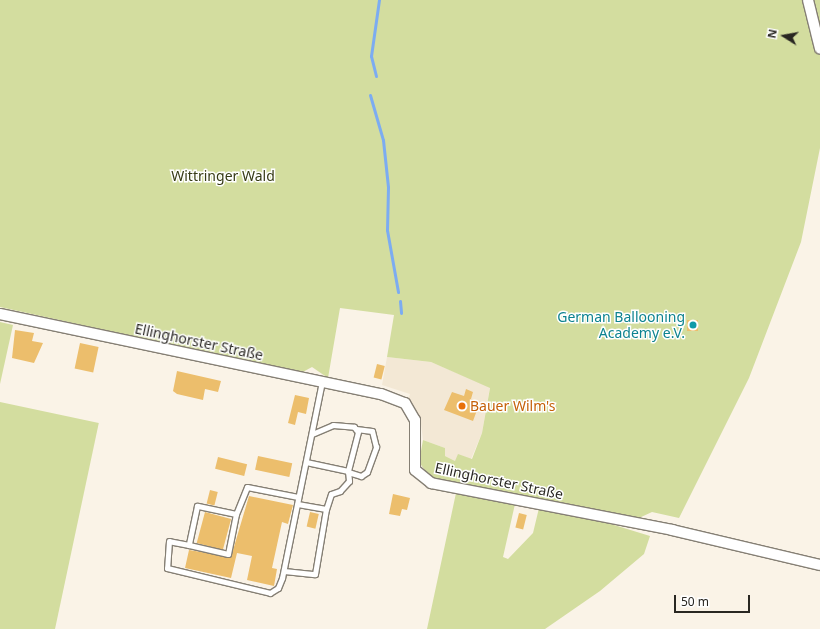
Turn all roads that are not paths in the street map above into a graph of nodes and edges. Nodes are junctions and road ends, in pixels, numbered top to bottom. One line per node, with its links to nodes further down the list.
1 (808, 0): 2 (street)
2 (820, 48)
3 (0, 314): 4 (street, Ellinghorster Straße)
4 (322, 382): 6 (lane); 14 (street, Ellinghorster Straße)
5 (356, 429): 6 (lane); 8 (lane); 8 (lane)
6 (312, 434): 7 (lane)
7 (306, 462): 8 (lane); 9 (lane)
8 (348, 471): 11 (lane)
9 (298, 497): 10 (lane); 12 (lane)
10 (297, 504): 11 (lane); 15 (lane)
11 (326, 509): 15 (lane)
12 (236, 514): 13 (lane); 13 (lane)
13 (189, 545): 15 (lane)
14 (820, 565)
15 (284, 571)

